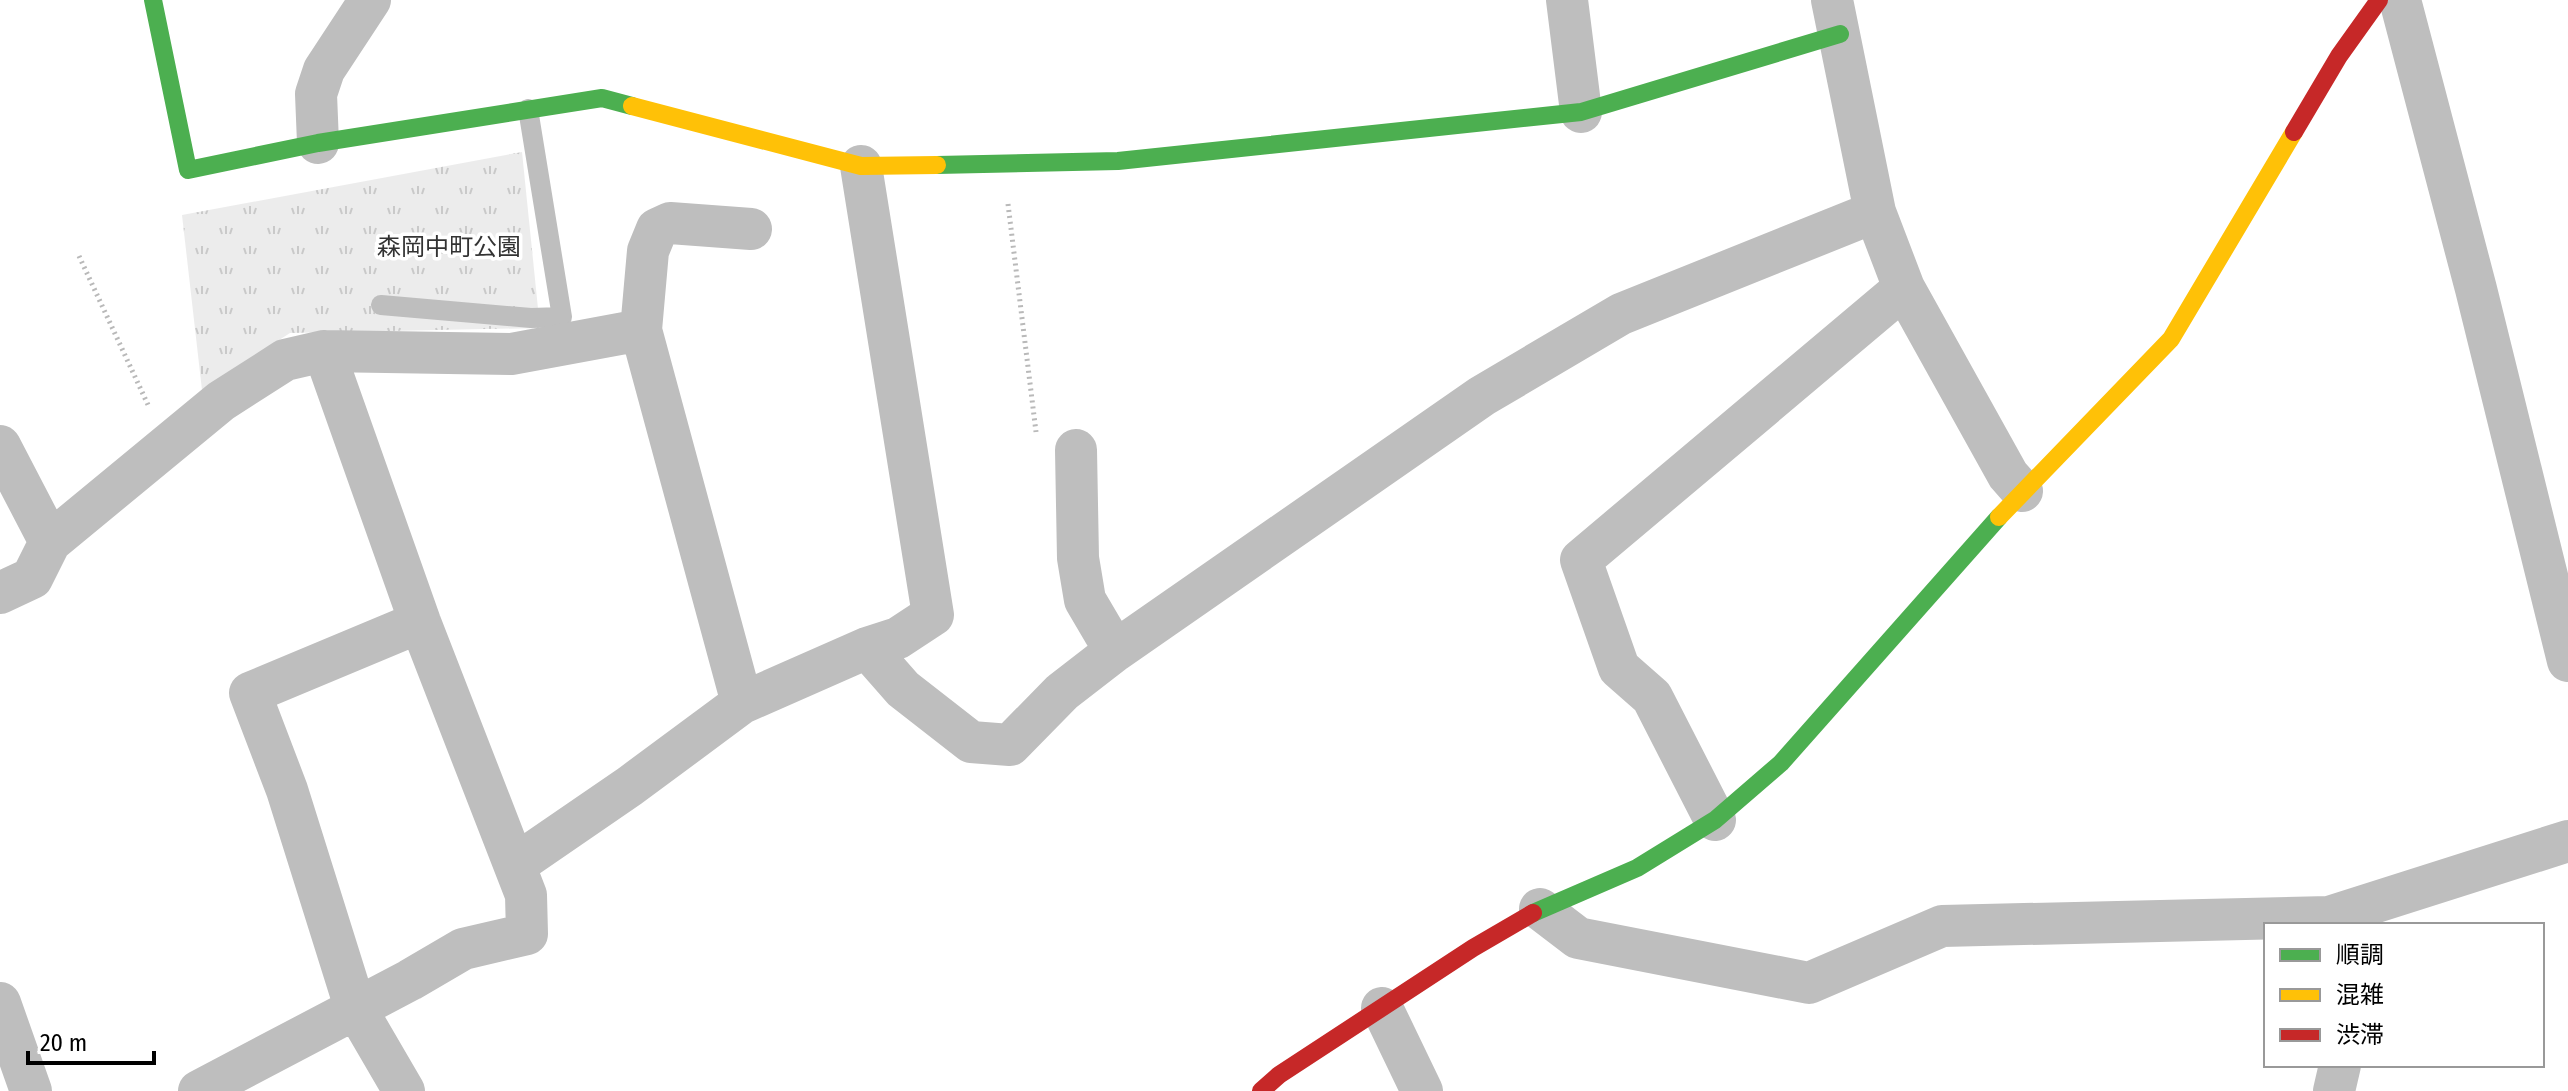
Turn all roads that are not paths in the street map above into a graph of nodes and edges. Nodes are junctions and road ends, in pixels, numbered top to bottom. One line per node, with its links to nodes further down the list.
1 (153, 0): 9 (street)
2 (370, 0): 9 (street)
3 (1567, 0): 8 (street)
4 (2379, 0): 19 (street)
5 (2400, 0): 25 (street)
6 (1836, 17): 8 (street); 11 (street)
7 (528, 109): 9 (street); 10 (street); 14 (lane)
8 (1581, 112): 10 (street)
9 (318, 143)
10 (861, 166): 23 (street)
11 (1875, 212): 13 (street); 24 (street)
12 (751, 229): 15 (street)
13 (1904, 288): 19 (street); 27 (street)
14 (381, 305)
15 (641, 330): 16 (street); 26 (street)
16 (324, 351): 20 (street); 22 (street)
17 (1056, 445): 24 (street)
18 (0, 446): 20 (street)
19 (2022, 491): 27 (street)
20 (50, 542): 21 (street)
21 (0, 593)
22 (420, 622): 29 (street); 33 (street)
23 (867, 648): 24 (street); 26 (street)
24 (1115, 651)
25 (2568, 661)
26 (742, 703): 29 (street)
27 (1715, 820): 30 (street)
28 (2568, 841): 31 (street)
29 (515, 865): 33 (street)
30 (1540, 909): 31 (street); 34 (street)
31 (2376, 914)
32 (0, 1003): 36 (street)
33 (355, 1007): 37 (street); 38 (street)
34 (1382, 1008): 39 (street); 40 (street)
35 (2340, 1067): 41 (street)
36 (31, 1091)
37 (199, 1091)
38 (404, 1091)
39 (1261, 1091)
40 (1422, 1091)
41 (2334, 1091)

